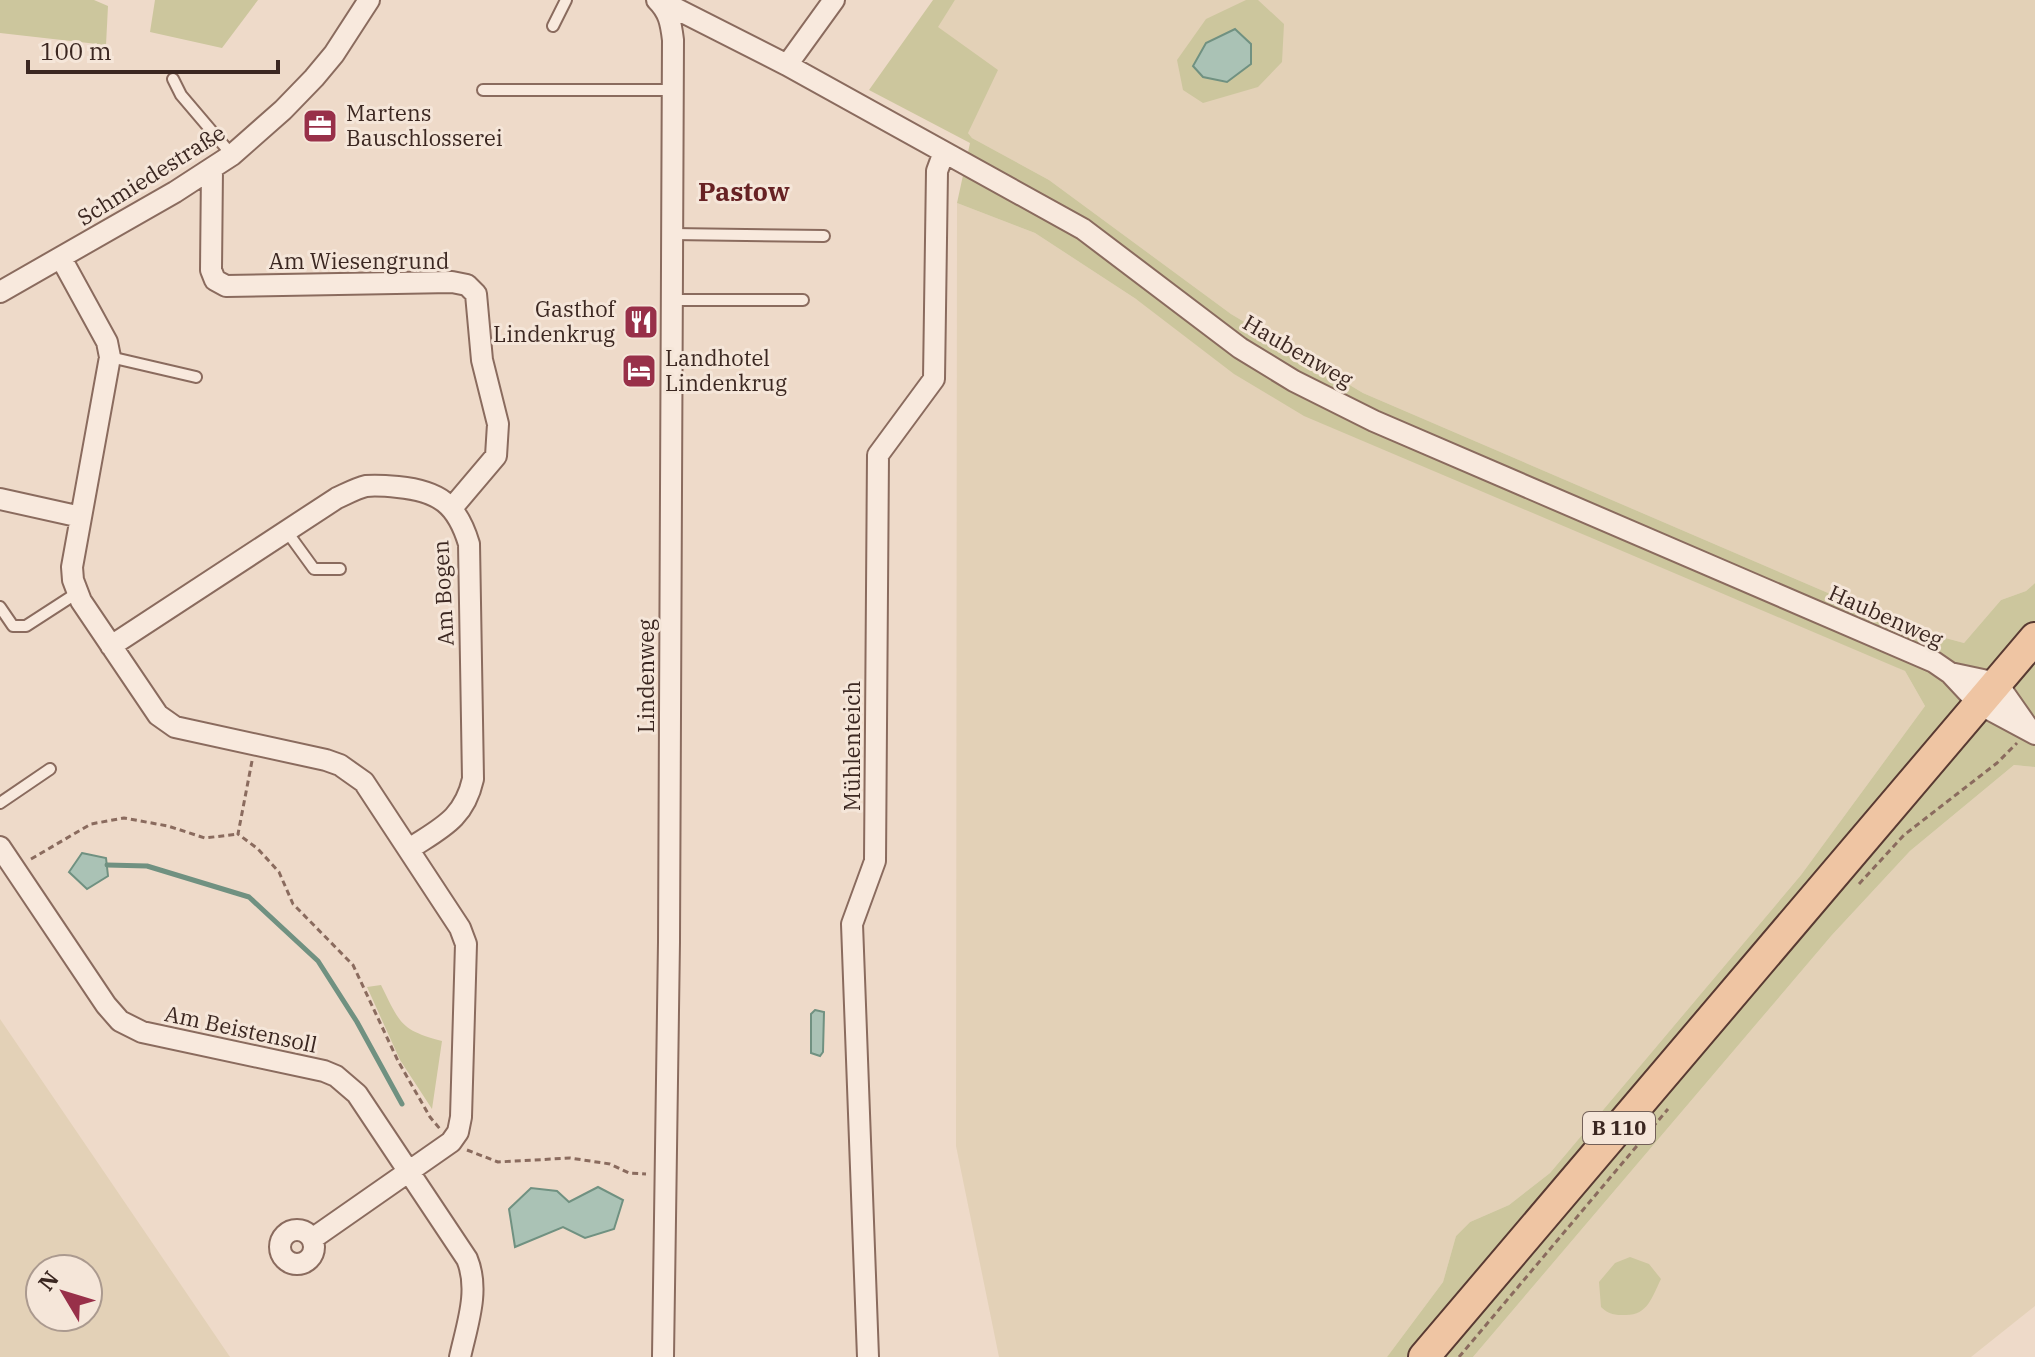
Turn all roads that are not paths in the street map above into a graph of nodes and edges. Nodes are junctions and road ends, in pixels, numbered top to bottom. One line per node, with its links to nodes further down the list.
1 (369, 0): 11 (street, Schmiedestraße)
2 (566, 0): 5 (lane)
3 (658, 0): 6 (street, Haubenweg); 9 (street, Lindenweg)
4 (834, 0): 6 (street)
5 (553, 26)
6 (787, 65): 10 (street, Haubenweg)
7 (173, 79): 11 (lane)
8 (483, 90): 9 (lane)
9 (672, 90): 13 (street, Lindenweg)
10 (944, 152): 30 (street, Haubenweg); 40 (street, Mühlenteich)
11 (232, 155): 12 (street, Schmiedestraße)
12 (212, 169): 15 (street, Schmiedestraße); 22 (street, Am Wiesengrund)
13 (672, 234): 14 (lane); 17 (street, Lindenweg)
14 (824, 236)
15 (61, 258): 16 (street, Schmiedestraße); 19 (street)
16 (0, 292)
17 (672, 300): 18 (lane); 39 (street, Lindenweg)
18 (803, 300)
19 (110, 357): 20 (lane); 23 (street)
20 (196, 377)
21 (0, 499): 23 (street)
22 (452, 508): 24 (street, Am Bogen); 35 (street, Am Bogen)
23 (81, 517): 26 (street)
24 (285, 529): 25 (lane); 29 (street, Am Bogen)
25 (340, 569)
26 (77, 593): 27 (lane); 29 (street)
27 (0, 607)
28 (2035, 638): 30 (main road, B 110)
29 (111, 646): 35 (street)
30 (1988, 693): 31 (street, Haubenweg); 41 (main road, B 110)
31 (2033, 732)
32 (50, 769): 33 (lane)
33 (0, 803)
34 (0, 847): 36 (street, Am Beistensoll)
35 (409, 849): 36 (street)
36 (409, 1172): 37 (street); 38 (street, Am Beistensoll)
37 (312, 1239)
38 (460, 1357)
39 (663, 1357)
40 (868, 1357)
41 (1424, 1357)

